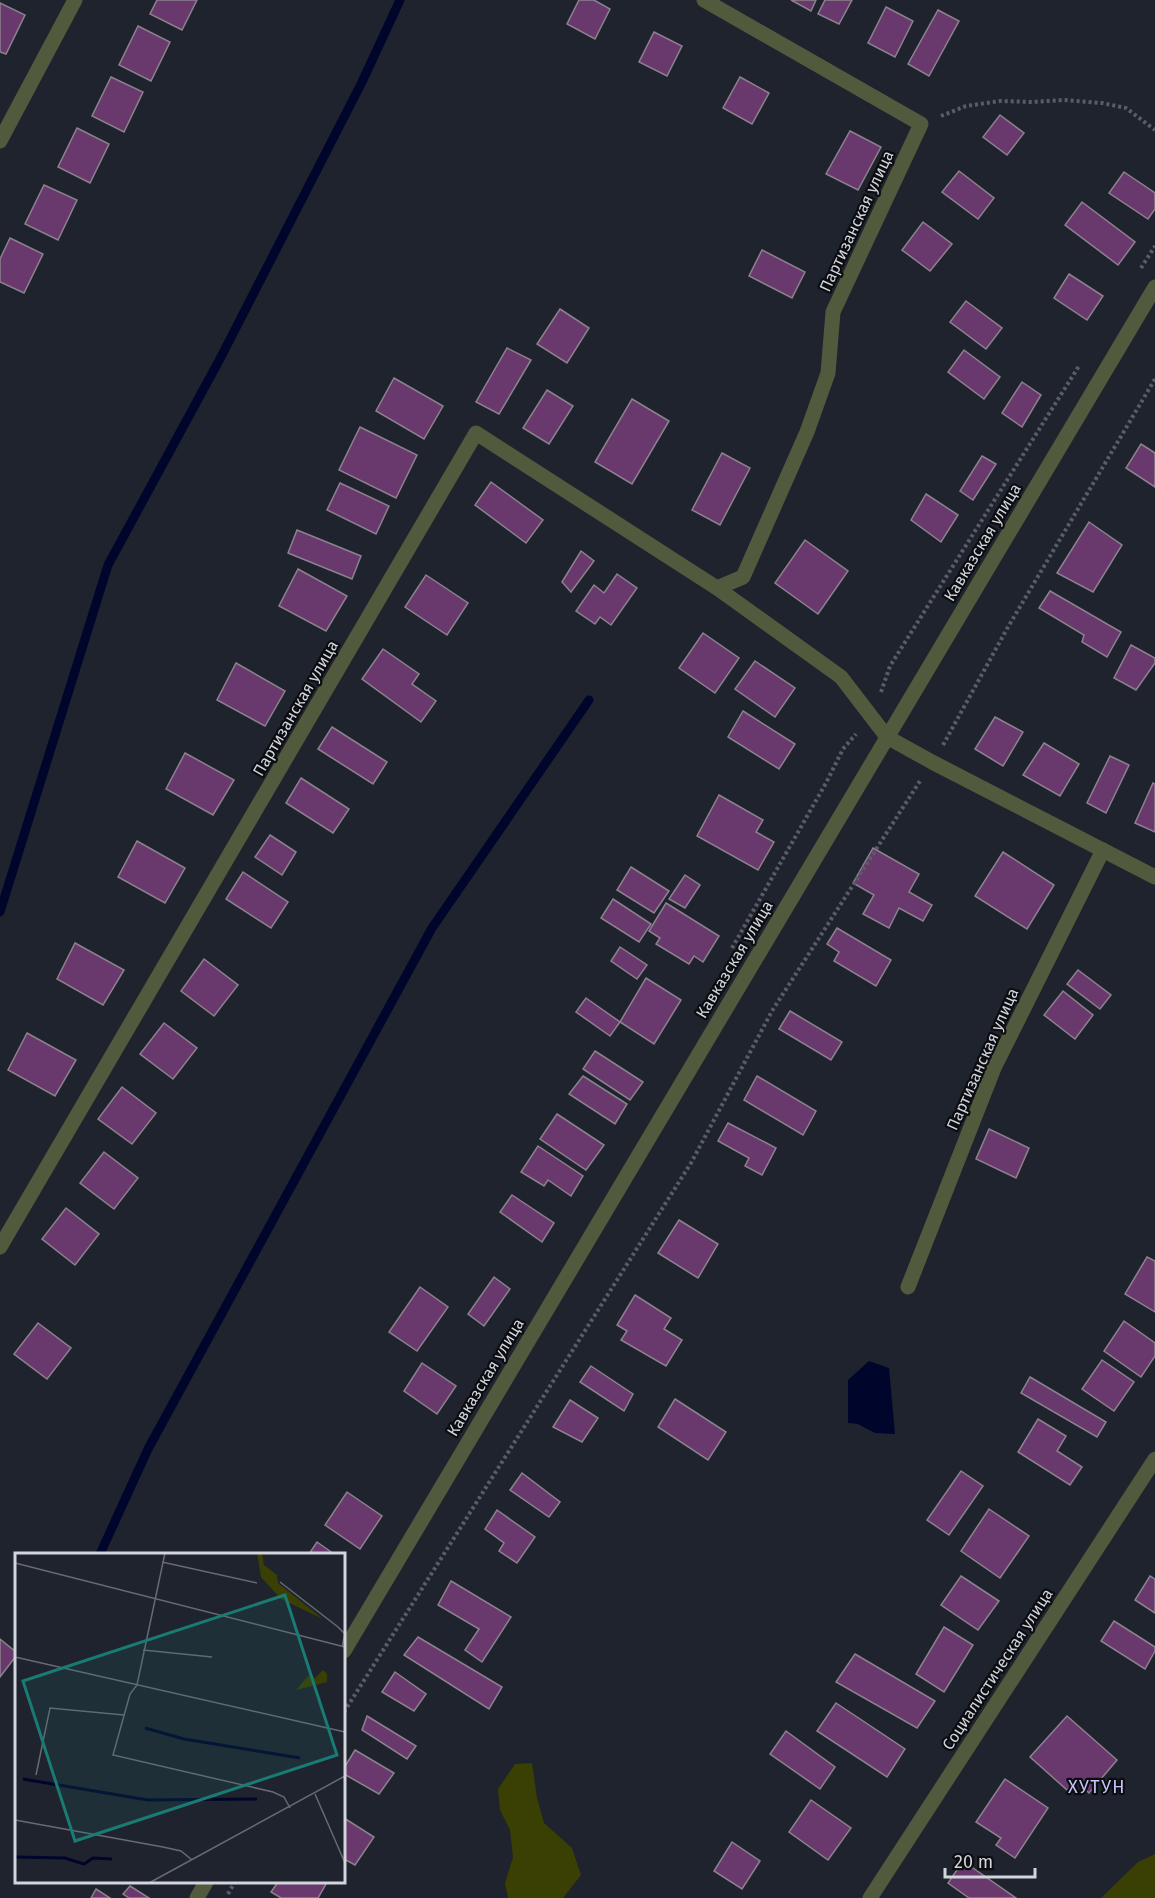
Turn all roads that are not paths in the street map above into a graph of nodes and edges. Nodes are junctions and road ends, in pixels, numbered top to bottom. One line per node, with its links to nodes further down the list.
1 (75, 0): 3 (street)
2 (704, 0): 5 (street, Партизанская улица)
3 (0, 141)
4 (1155, 286): 6 (street, Кавказская улица)
5 (717, 588): 6 (street, Партизанская улица); 9 (street, Партизанская улица)
6 (887, 737): 7 (street, Партизанская улица); 12 (street, Кавказская улица)
7 (1103, 850): 8 (street, Партизанская улица); 10 (street, Партизанская улица)
8 (1155, 877)
9 (0, 1247)
10 (908, 1287)
11 (1155, 1459): 15 (street, Социалистическая улица)
12 (345, 1649)
13 (205, 1883): 14 (street)
14 (196, 1898)
15 (870, 1898)

